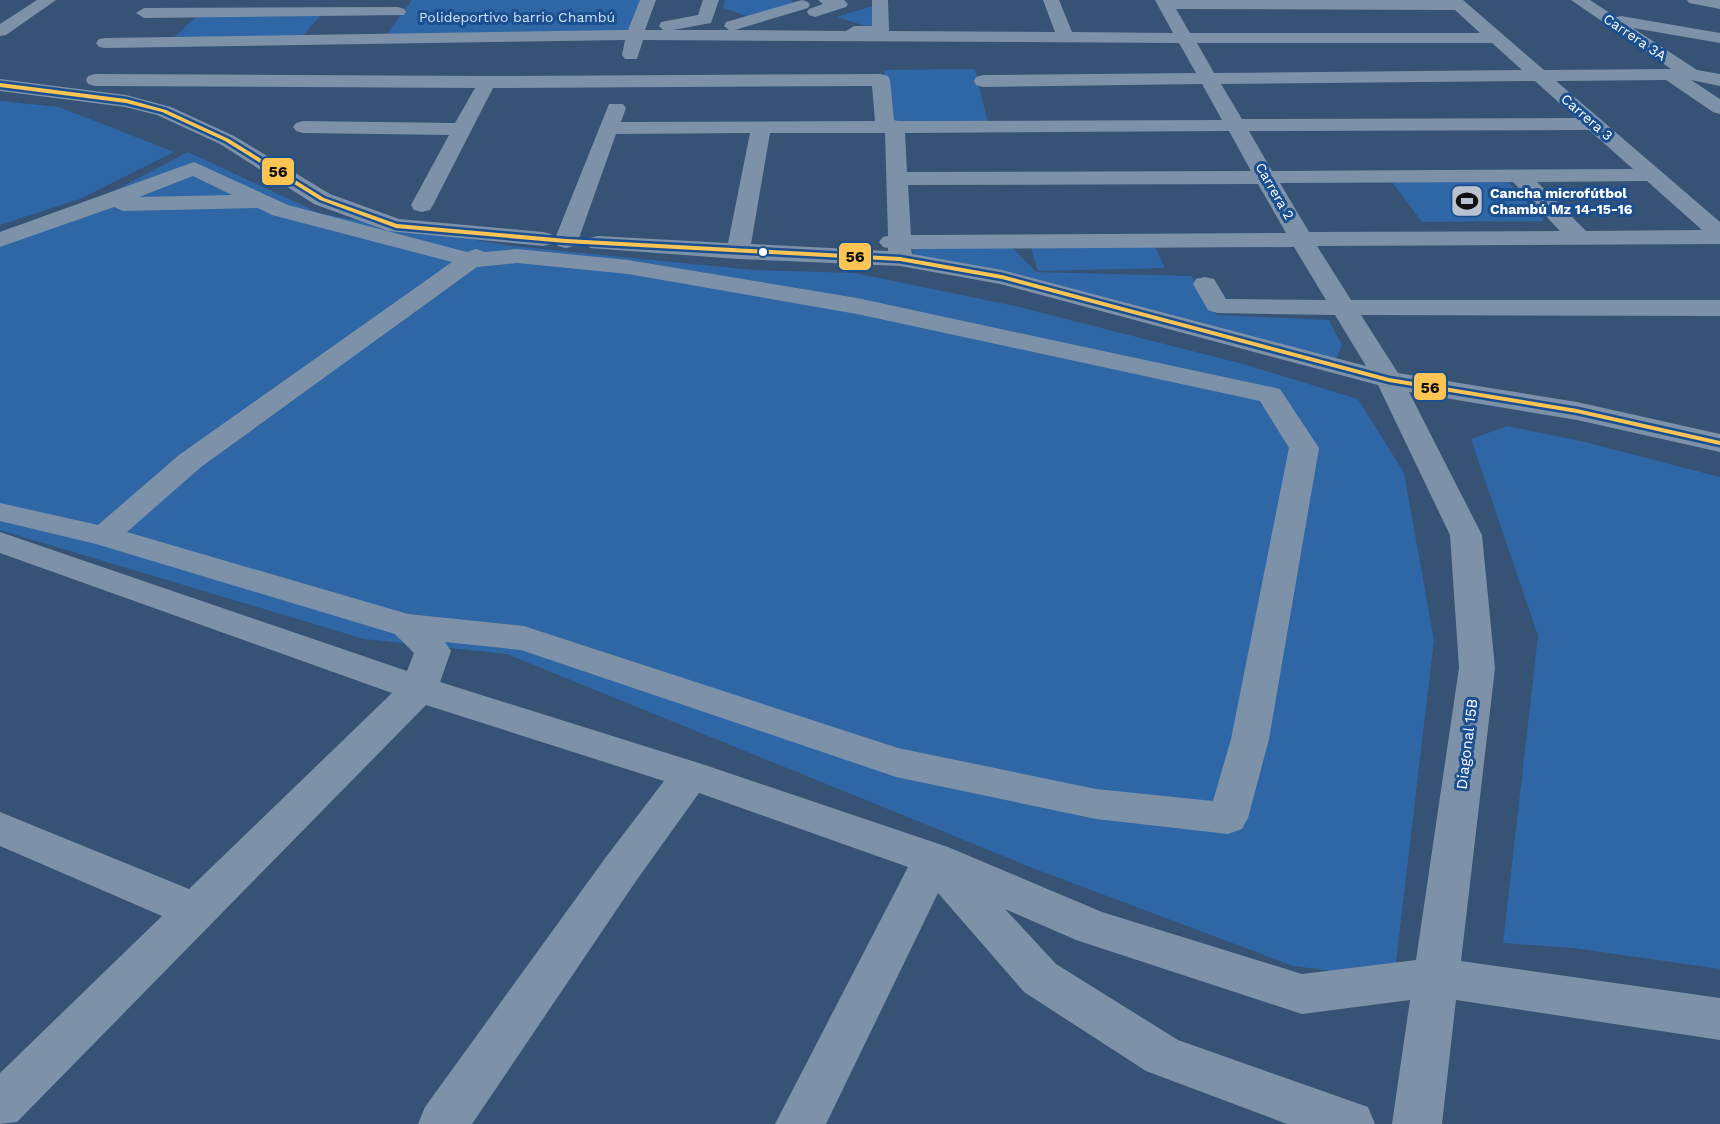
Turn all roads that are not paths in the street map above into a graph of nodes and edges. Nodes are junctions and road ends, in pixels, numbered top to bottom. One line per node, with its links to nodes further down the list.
1 (48, 0): 17 (street)
2 (160, 0): 13 (street)
3 (648, 0): 20 (street)
4 (880, 0): 18 (street)
5 (1051, 0): 23 (street)
6 (1579, 0): 15 (street, Carrera 3A)
7 (1695, 0): 10 (street)
8 (1164, 2): 9 (street); 26 (street, Carrera 2)
9 (1456, 2): 24 (street, Carrera 3)
10 (1720, 4)
11 (403, 6): 13 (street); 21 (street)
12 (718, 7): 16 (street); 19 (street)
13 (144, 13): 27 (street)
14 (805, 16): 16 (street); 16 (street); 18 (street); 18 (street); 19 (street)
15 (1608, 19): 25 (street); 29 (street, Carrera 3A)
16 (752, 20): 19 (street)
17 (0, 31)
18 (876, 31)
19 (713, 32)
20 (635, 35): 21 (street); 22 (street); 35 (street)
21 (379, 38): 27 (street); 34 (street)
22 (972, 38): 23 (street); 36 (street)
23 (1066, 38): 26 (street)
24 (1497, 38): 26 (street); 30 (street, Carrera 3)
25 (1720, 38)
26 (1186, 39): 32 (street, Carrera 2)
27 (105, 43): 28 (street)
28 (88, 58)
29 (1691, 74): 31 (street); 33 (street)
30 (1539, 75): 31 (street); 32 (street); 42 (street, Carrera 3)
31 (1671, 75): 40 (street, Carrera 3A)
32 (1209, 79): 36 (street); 41 (street, Carrera 2)
33 (1720, 80)
34 (343, 81): 37 (street); 38 (street)
35 (625, 81): 38 (street); 43 (street); 47 (street)
36 (983, 81): 44 (street)
37 (62, 82): 39 (street); 49 (street)
38 (487, 82): 48 (street)
39 (0, 86)
40 (1720, 108)
41 (1235, 124): 42 (street); 44 (street); 52 (street, Carrera 2)
42 (1594, 124): 51 (street, Carrera 3)
43 (890, 126): 44 (street); 46 (street); 53 (street)
44 (994, 126)
45 (303, 127): 48 (street)
46 (760, 127): 47 (street); 63 (street)
47 (608, 128): 62 (street)
48 (463, 129): 56 (street)
49 (227, 140): 54 (street); 55 (street)
50 (1519, 176): 51 (street); 52 (street); 59 (street)
51 (1653, 176): 58 (street, Carrera 3)
52 (1267, 177): 53 (street); 61 (street, Carrera 2)
53 (896, 178): 65 (street)
54 (322, 199): 55 (street); 64 (street)
55 (93, 205): 57 (street)
56 (422, 205)
57 (0, 232)
58 (1720, 236): 59 (street)
59 (1580, 238): 61 (street)
60 (0, 240): 64 (street)
61 (1304, 240): 65 (street); 67 (street, Carrera 2)
62 (566, 241): 63 (street); 64 (street)
63 (740, 246): 65 (street)
64 (485, 250): 72 (street); 74 (street)
65 (900, 251): 69 (street)
66 (1204, 284): 67 (street)
67 (1343, 306): 68 (street); 69 (street, Carrera 2)
68 (1720, 309)
69 (1389, 380): 70 (street); 80 (street, Diagonal 15B)
70 (1720, 442)
71 (0, 512): 72 (street)
72 (104, 536): 74 (street)
73 (0, 542): 75 (street)
74 (407, 626): 75 (street)
75 (419, 689): 76 (street); 79 (street)
76 (691, 775): 78 (street); 83 (street)
77 (0, 828): 79 (street)
78 (933, 859): 80 (street); 84 (street); 85 (street)
79 (195, 911): 82 (street)
80 (1436, 977): 81 (street); 86 (street, Diagonal 15B)
81 (1720, 1019)
82 (0, 1107)
83 (443, 1124)
84 (800, 1124)
85 (1350, 1124)
86 (1417, 1124)

